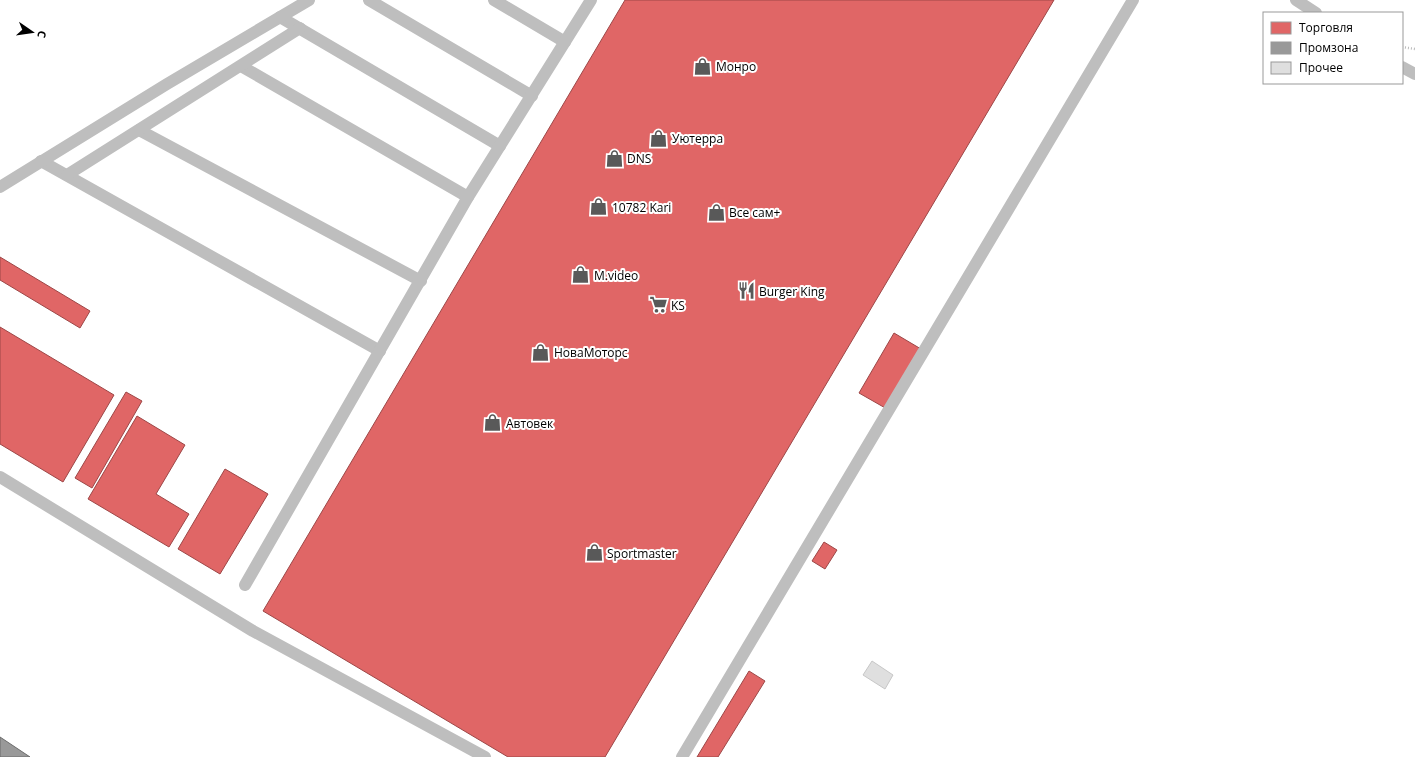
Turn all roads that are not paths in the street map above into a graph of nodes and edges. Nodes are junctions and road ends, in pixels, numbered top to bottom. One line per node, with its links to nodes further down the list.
1 (309, 0): 8 (lane)
2 (369, 0): 14 (lane)
3 (494, 0): 10 (lane)
4 (591, 0): 10 (lane)
5 (1133, 0): 26 (lane)
6 (1296, 0): 7 (lane)
7 (1314, 12)
8 (280, 17): 9 (lane); 17 (lane)
9 (300, 28): 11 (lane); 16 (lane)
10 (565, 42): 14 (lane)
11 (241, 66): 15 (lane); 20 (lane)
12 (1403, 68): 13 (lane)
13 (1415, 74)
14 (532, 96): 16 (lane)
15 (139, 130): 18 (lane); 21 (lane)
16 (500, 146): 20 (lane)
17 (42, 161): 18 (lane); 19 (lane)
18 (67, 175): 22 (lane)
19 (0, 187)
20 (468, 197): 21 (lane)
21 (421, 281): 22 (lane)
22 (380, 351): 24 (lane)
23 (0, 477): 25 (lane)
24 (245, 585)
25 (485, 757)
26 (682, 757)

